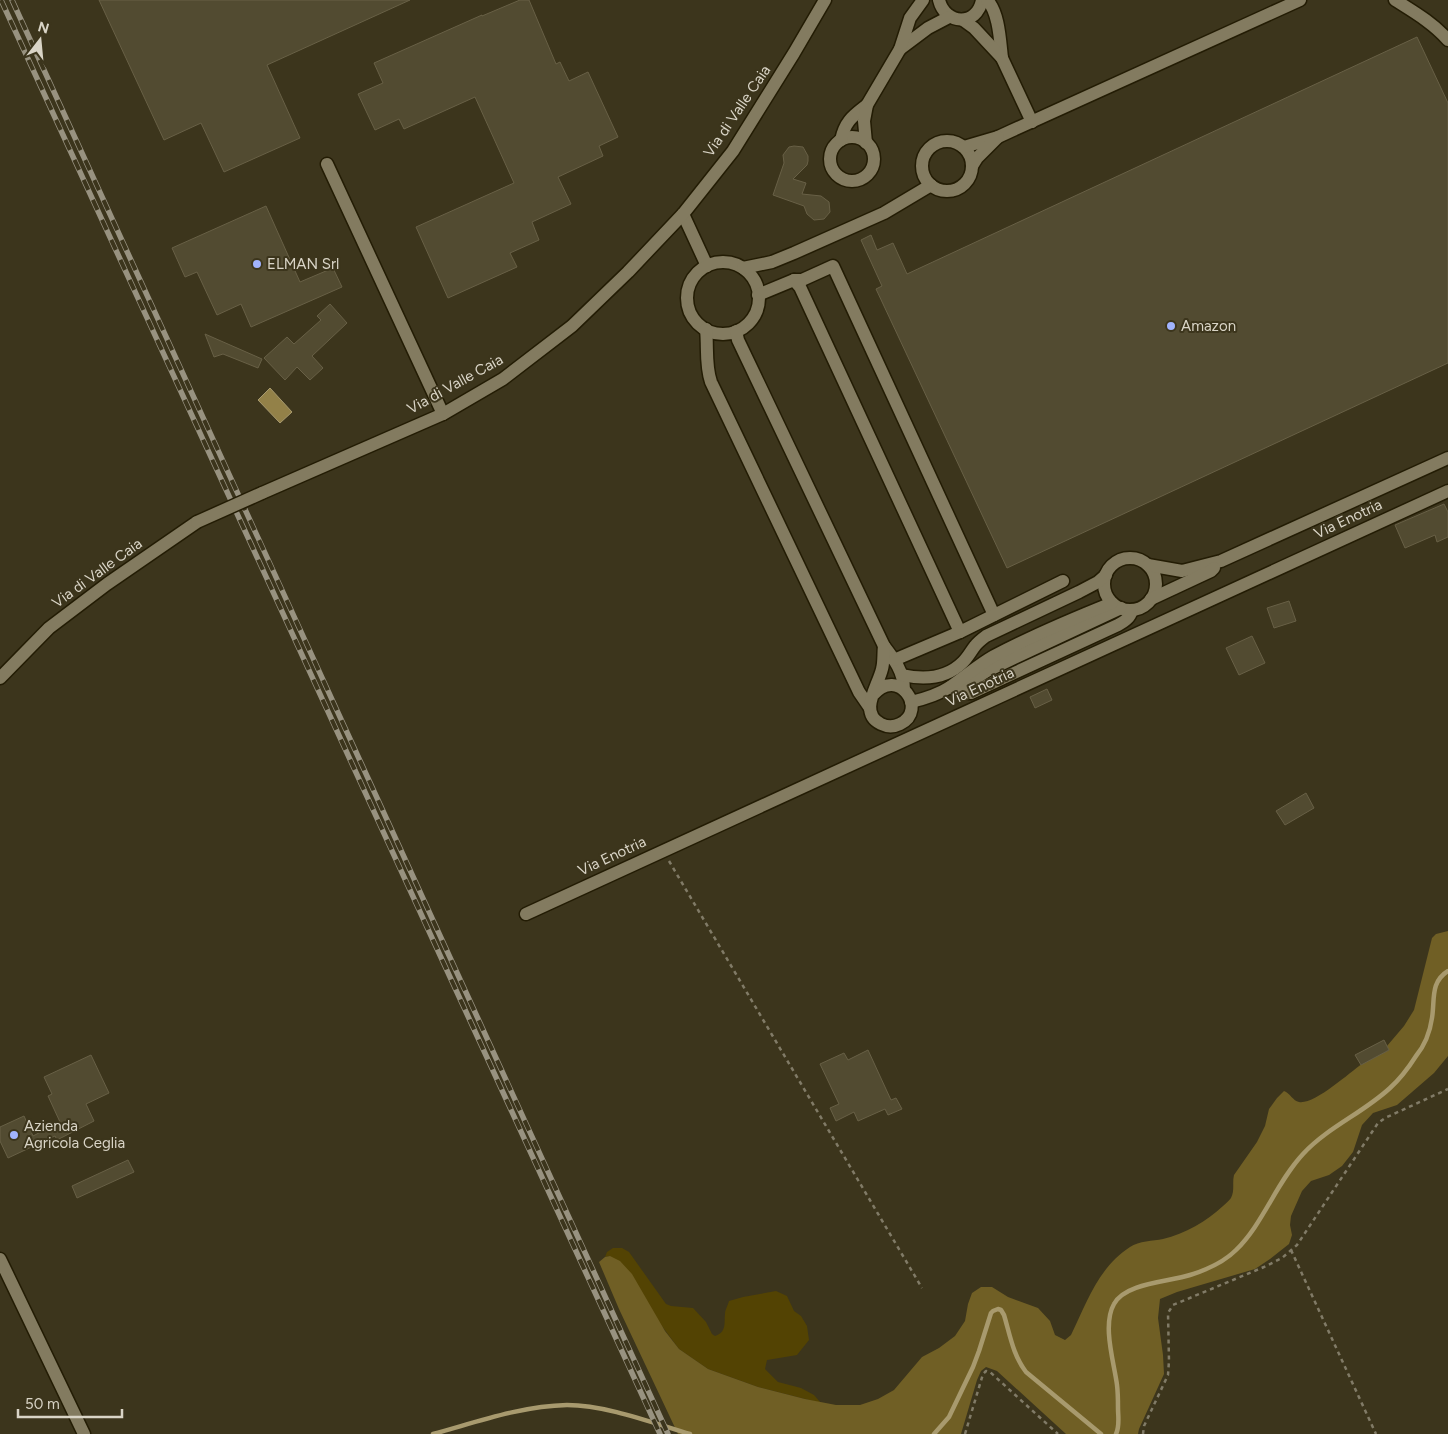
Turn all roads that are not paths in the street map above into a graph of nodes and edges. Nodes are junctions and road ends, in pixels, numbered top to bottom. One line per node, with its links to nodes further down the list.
1 (825, 0): 22 (street, Via di Valle Caia)
2 (923, 0): 11 (street)
3 (939, 0): 8 (street)
4 (982, 0): 9 (street)
5 (987, 0): 12 (street)
6 (1300, 0): 14 (street)
7 (1395, 0): 10 (street)
8 (949, 17): 9 (street); 11 (street)
9 (963, 20): 12 (street)
10 (1448, 40)
11 (900, 49): 13 (street)
12 (1002, 58): 14 (street)
13 (867, 104): 16 (street); 17 (street)
14 (1032, 122): 15 (street)
15 (998, 137): 18 (street); 20 (street)
16 (841, 140): 17 (street); 17 (street)
17 (866, 143)
18 (964, 147): 20 (street); 21 (street)
19 (327, 164): 29 (street)
20 (972, 166): 21 (street)
21 (931, 185): 24 (street)
22 (683, 214): 23 (street); 29 (street, Via di Valle Caia)
23 (707, 266): 24 (street); 27 (street)
24 (742, 268): 26 (street)
25 (794, 280): 26 (street); 38 (street); 39 (street)
26 (758, 295): 28 (street)
27 (706, 329): 28 (street); 48 (street)
28 (736, 331): 40 (street)
29 (443, 414): 43 (street, Via di Valle Caia, bridge)
30 (1448, 458): 32 (street)
31 (1448, 491): 49 (street, Via Enotria)
32 (1221, 561): 33 (street); 36 (street)
33 (1148, 565): 34 (street); 36 (street)
34 (1106, 575): 37 (street); 42 (street)
35 (1063, 581): 38 (street)
36 (1151, 599): 37 (street)
37 (1122, 607): 44 (street); 44 (street)
38 (994, 615): 39 (street)
39 (960, 632): 41 (street)
40 (884, 646): 41 (street); 46 (street)
41 (894, 660): 42 (street)
42 (902, 675): 45 (street)
43 (0, 678)
44 (950, 687): 47 (street)
45 (904, 690): 46 (street); 47 (street)
46 (872, 695): 48 (street)
47 (911, 702): 48 (street)
48 (870, 708)
49 (526, 914)
50 (0, 1259): 51 (street)
51 (84, 1434)

